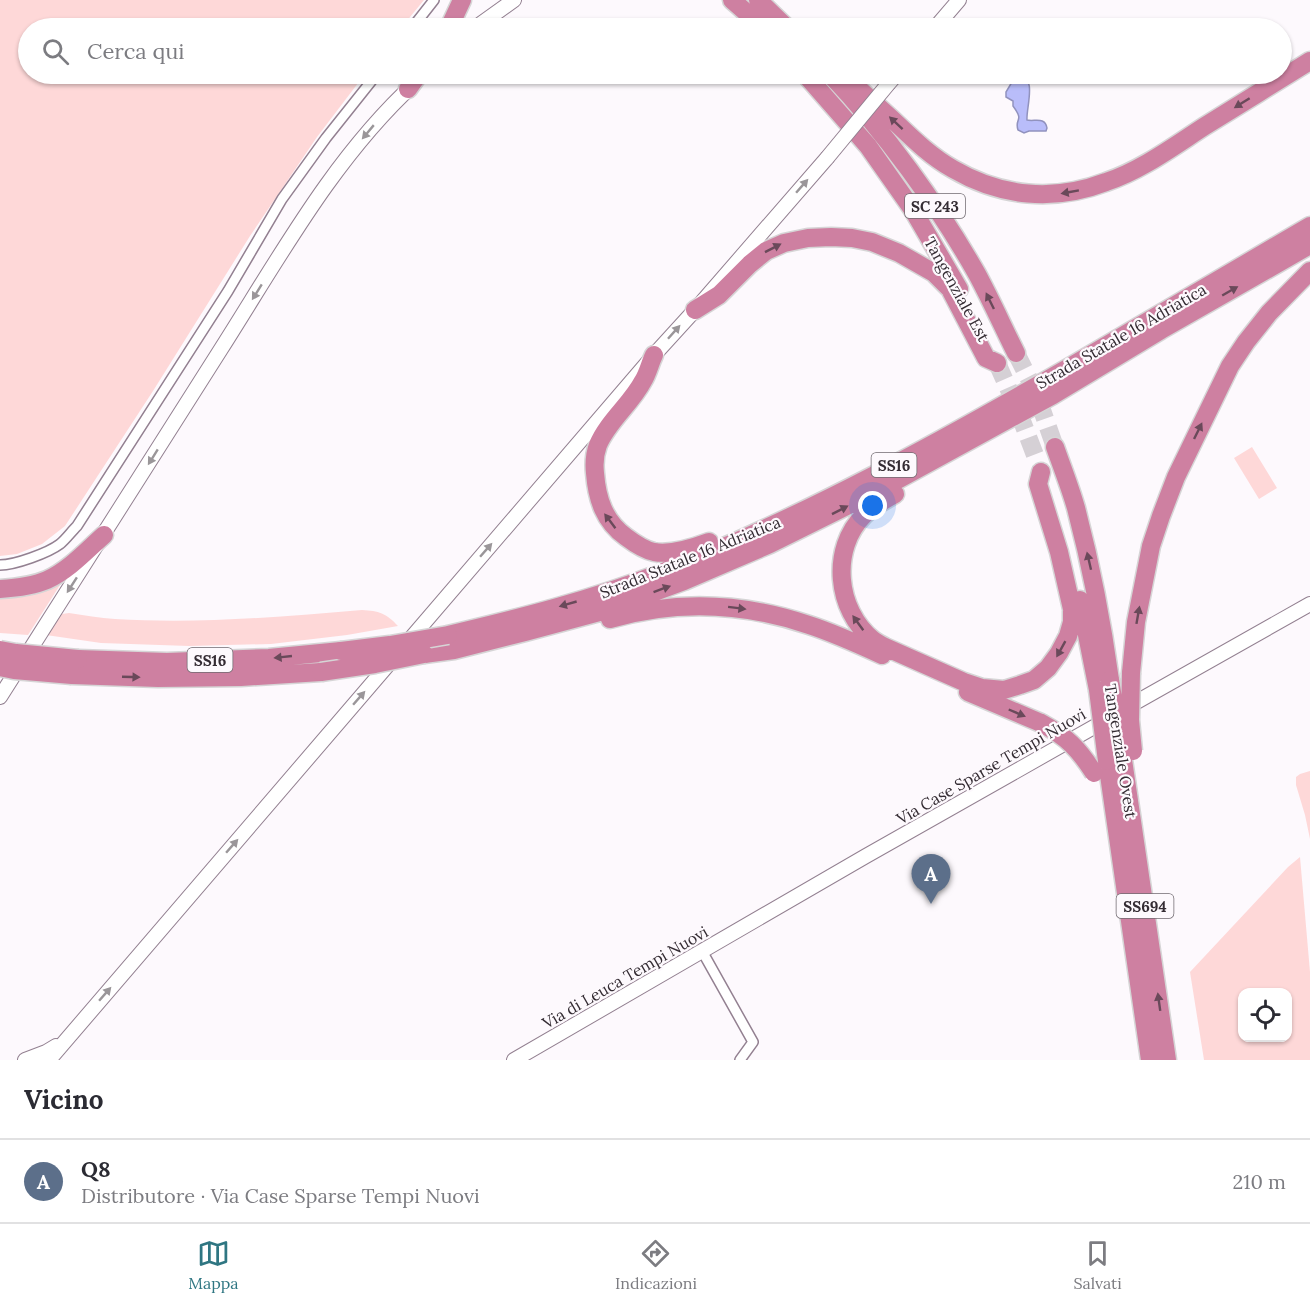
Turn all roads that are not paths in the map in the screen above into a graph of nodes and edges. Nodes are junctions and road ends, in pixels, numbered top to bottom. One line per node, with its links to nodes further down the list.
1 (434, 0): 7 (street)
2 (462, 0): 8 (highway)
3 (514, 0): 9 (main road)
4 (732, 0): 10 (highway)
5 (758, 0): 11 (highway)
6 (959, 0): 12 (main road)
7 (420, 18)
8 (454, 18)
9 (489, 18)
10 (753, 18)
11 (777, 18)
12 (944, 18)
13 (1310, 62): 14 (highway, one-way to 14)
14 (1292, 73)
15 (369, 84): 34 (street)
16 (412, 84): 23 (highway)
17 (414, 84): 23 (main road)
18 (814, 84): 27 (highway, Tangenziale Est, one-way to 18)
19 (839, 84): 28 (highway, Tangenziale Est / SC 243, one-way to 19)
20 (854, 84): 22 (highway, one-way to 20)
21 (888, 84): 27 (main road, one-way to 21, bridge)
22 (1274, 84)
23 (408, 89): 33 (main road, one-way to 33)
24 (1310, 226): 31 (highway, Strada Statale 16 Adriatica / SS16)
25 (1310, 245): 30 (highway, Strada Statale 16 Adriatica / SS16, one-way to 25)
26 (1310, 271): 43 (highway, one-way to 26, bridge)
27 (695, 310): 29 (main road, one-way to 27)
28 (1016, 353)
29 (654, 355): 31 (highway, one-way to 29); 46 (main road, one-way to 29)
30 (1053, 395): 37 (highway, Strada Statale 16 Adriatica / SS16, one-way to 30); 41 (highway, Tangenziale Ovest / SS694, one-way to 30)
31 (985, 415): 37 (highway, Strada Statale 16 Adriatica / SS16, one-way to 37)
32 (1055, 447): 41 (highway, Tangenziale Ovest / SS694, one-way to 32)
33 (104, 536): 35 (highway); 42 (main road, one-way to 42)
34 (0, 565)
35 (0, 589)
36 (1310, 604): 44 (main road, Via Case Sparse Tempi Nuovi)
37 (451, 642): 40 (highway, Strada Statale 16 Adriatica / SS16, one-way to 40, bridge); 40 (highway, Strada Statale 16 Adriatica / SS16, one-way to 37, bridge); 43 (highway, one-way to 43, bridge)
38 (0, 650): 40 (highway, Strada Statale 16 Adriatica / SS16, bridge)
39 (0, 667): 40 (highway, Strada Statale 16 Adriatica / SS16, bridge)
40 (75, 667)
41 (1104, 685): 43 (highway, Tangenziale Ovest / SS694, bridge)
42 (0, 697)
43 (1114, 759): 51 (highway, Tangenziale Ovest / SS694); 52 (highway, Tangenziale Ovest / SS694, one-way to 43)
44 (752, 923): 45 (main road, Via di Leuca Tempi Nuovi)
45 (702, 951): 49 (main road, Via di Leuca Tempi Nuovi); 50 (street)
46 (67, 1038): 47 (main road); 48 (main road)
47 (25, 1060)
48 (49, 1060)
49 (514, 1060)
50 (740, 1060)
51 (1150, 1060)
52 (1167, 1060)

